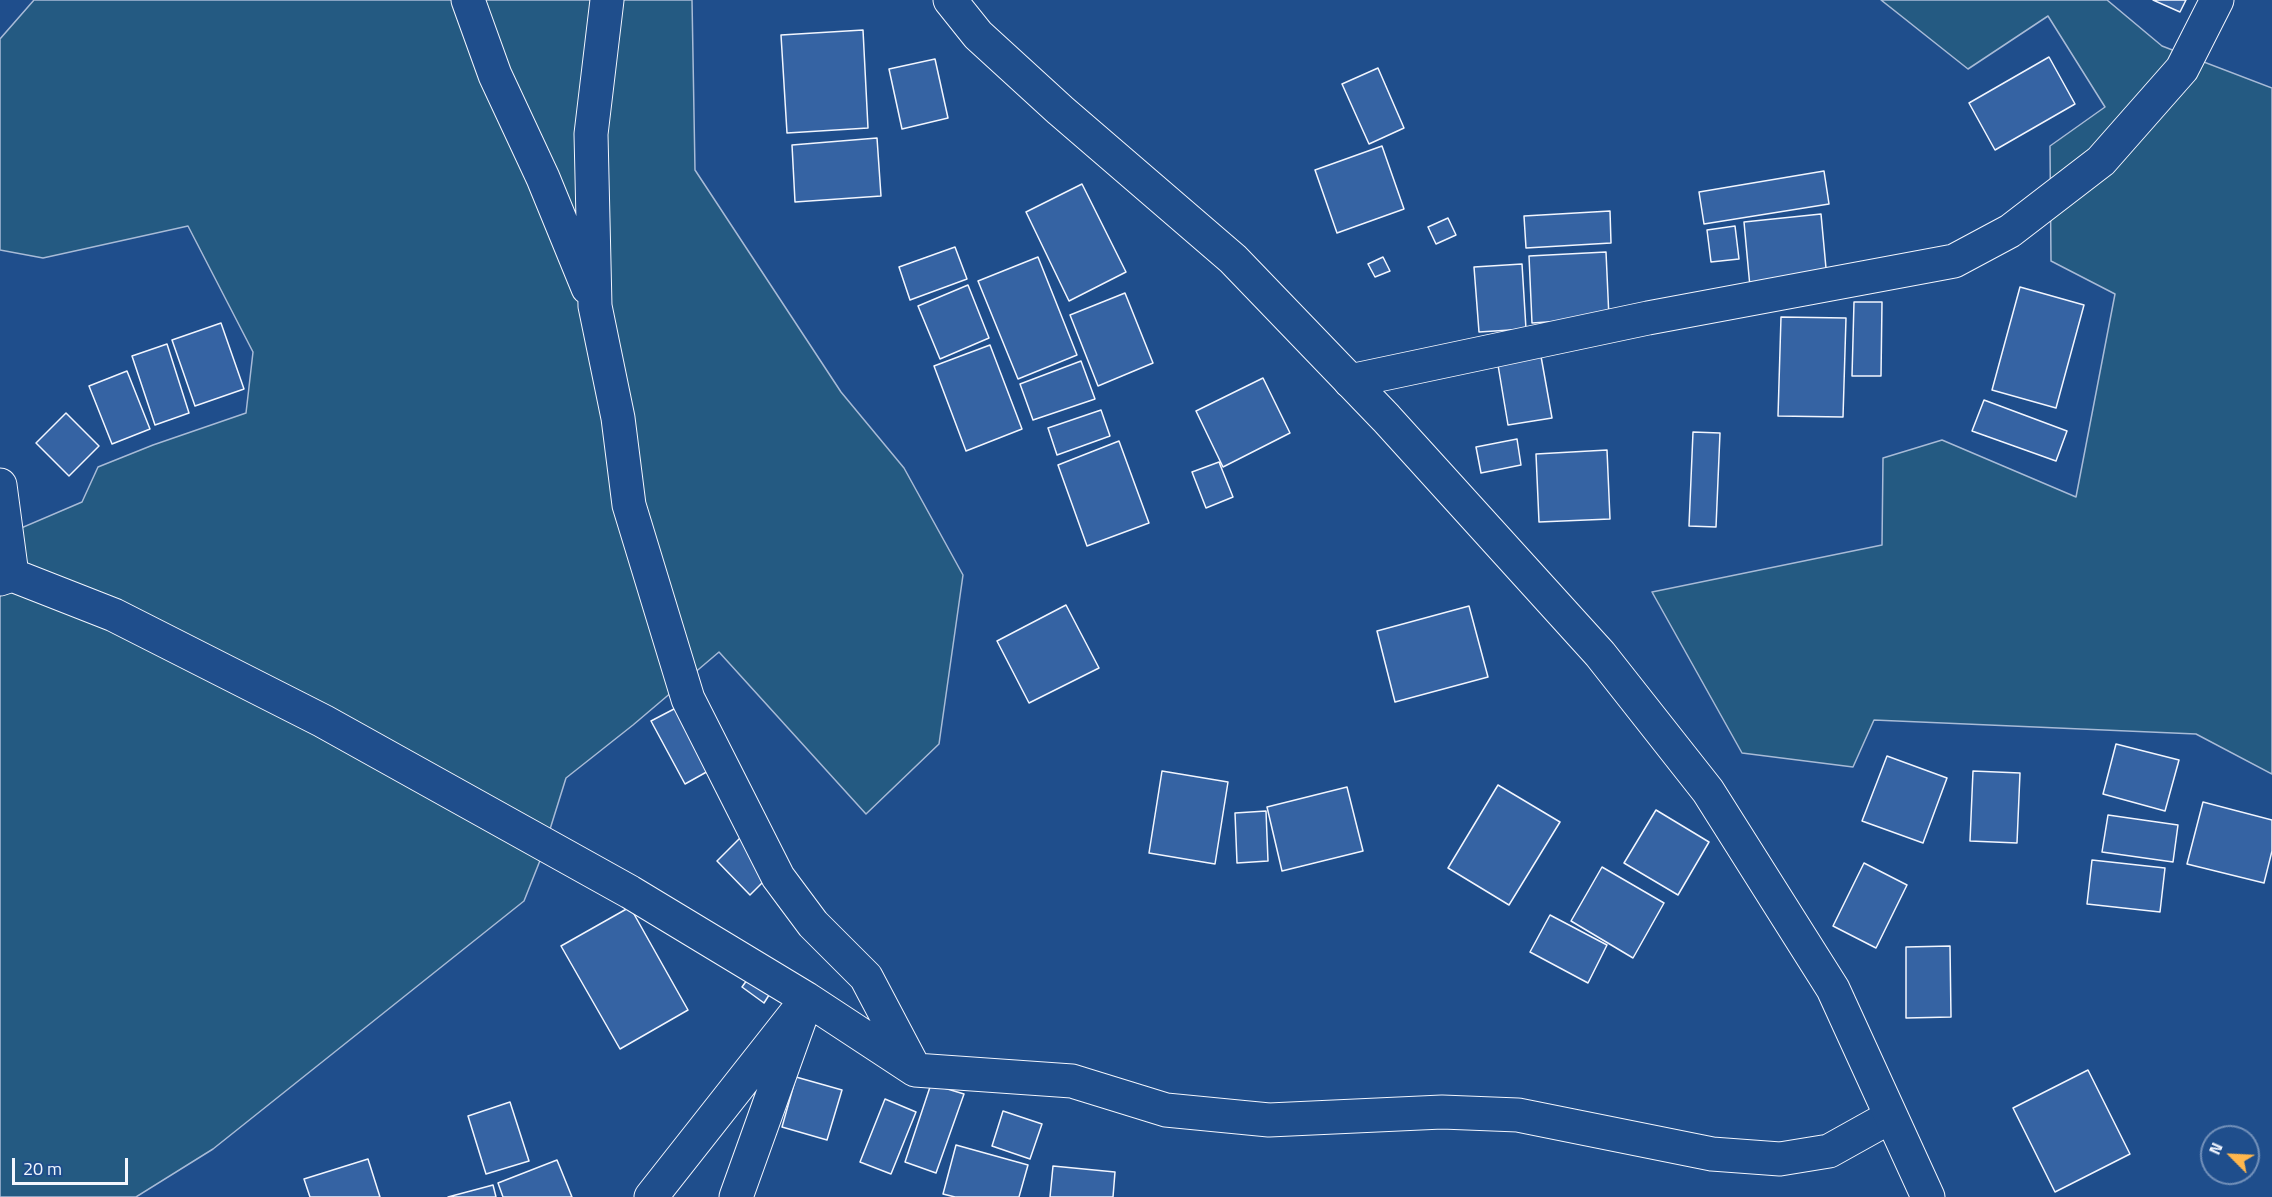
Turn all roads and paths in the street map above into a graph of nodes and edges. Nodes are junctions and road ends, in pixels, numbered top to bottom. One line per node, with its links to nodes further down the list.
1 (468, 0): 5 (street)
2 (607, 0): 5 (street)
3 (950, 0): 6 (street)
4 (2217, 0): 6 (street)
5 (595, 306): 10 (street)
6 (1350, 381): 11 (street)
7 (0, 485): 8 (street)
8 (6, 577): 9 (street)
9 (807, 999): 10 (street); 12 (street); 13 (street)
10 (915, 1070): 11 (street)
11 (1890, 1117): 14 (street)
12 (651, 1197)
13 (736, 1197)
14 (1928, 1197)

